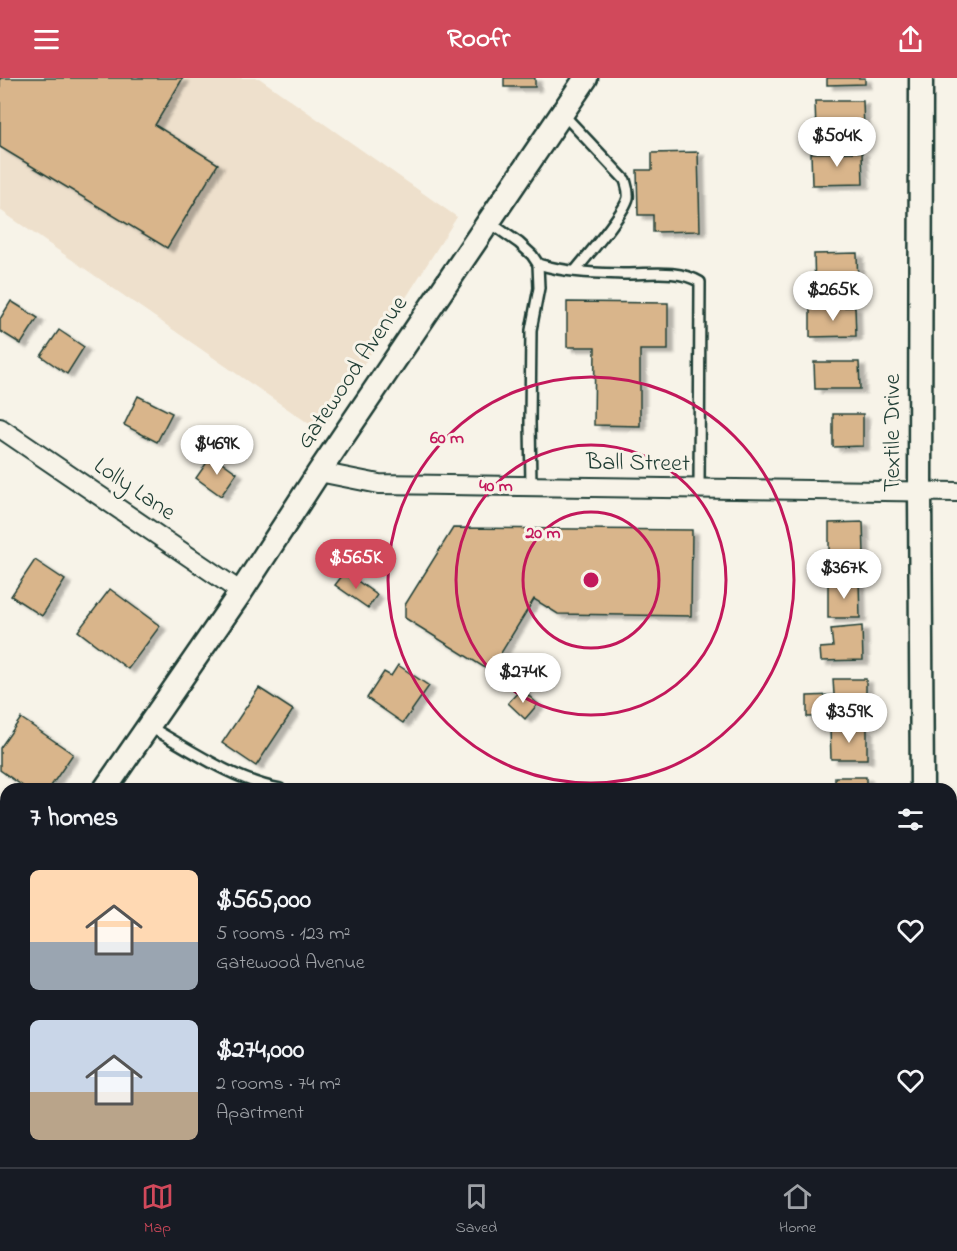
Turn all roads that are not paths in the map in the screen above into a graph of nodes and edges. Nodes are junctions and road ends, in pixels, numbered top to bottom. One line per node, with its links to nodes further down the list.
1 (586, 78): 3 (street, Gatewood Avenue)
2 (921, 78): 11 (street, Textile Drive)
3 (562, 113): 4 (street, Gatewood Avenue); 6 (lane)
4 (489, 222): 5 (lane); 8 (street, Gatewood Avenue)
5 (538, 264): 6 (lane); 9 (lane)
6 (574, 271): 10 (lane)
7 (0, 428): 13 (street, Lolly Lane)
8 (319, 472): 9 (street, Ball Street); 13 (street, Gatewood Avenue)
9 (531, 486): 10 (street, Ball Street)
10 (699, 489): 11 (street, Ball Street)
11 (920, 492): 12 (street, Ball Street); 17 (street, Textile Drive)
12 (957, 492)
13 (241, 592): 14 (street, Gatewood Avenue)
14 (148, 725): 15 (street, Gatewood Avenue); 16 (lane)
15 (109, 783)
16 (254, 783)
17 (922, 783)

